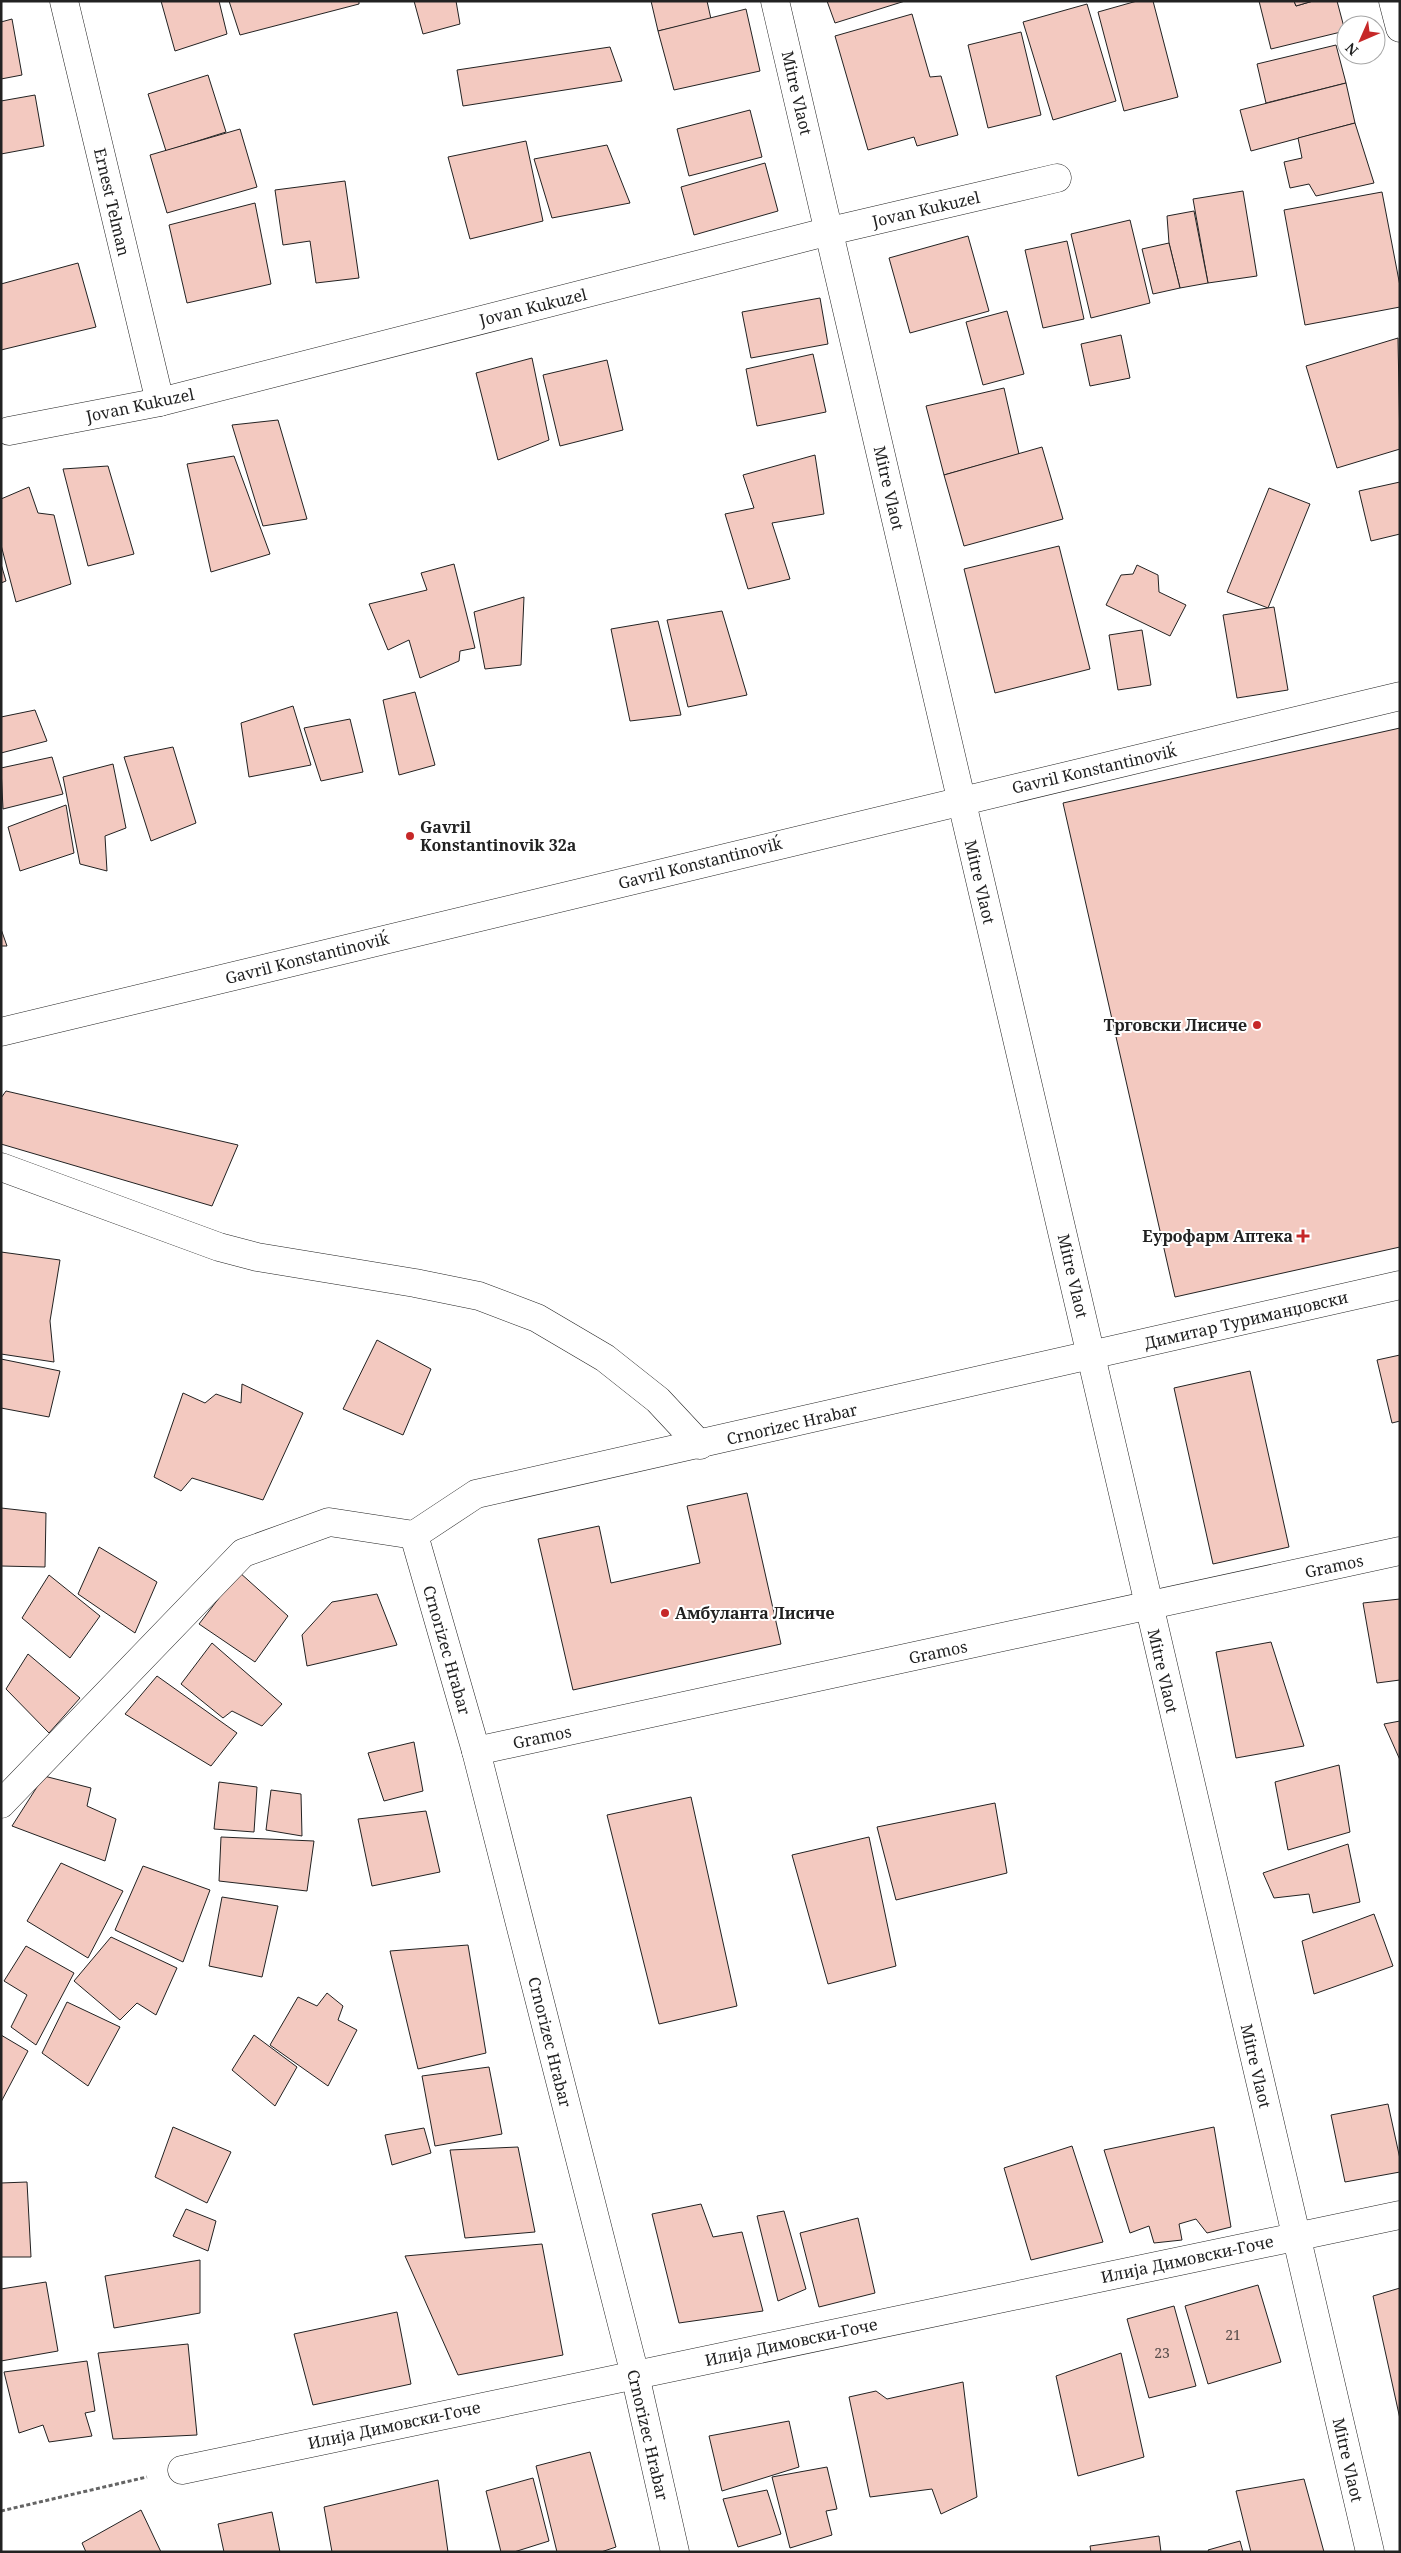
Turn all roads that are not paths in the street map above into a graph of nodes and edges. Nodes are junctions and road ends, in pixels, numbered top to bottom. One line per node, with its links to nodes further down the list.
1 (64, 1): 7 (street, Ernest Telman)
2 (775, 1): 6 (street, Mitre Vlaot)
3 (1393, 1): 4 (street)
4 (1400, 28)
5 (1057, 178): 6 (street, Jovan Kukuzel)
6 (830, 231): 7 (street, Jovan Kukuzel); 10 (street, Mitre Vlaot)
7 (160, 402): 8 (street, Jovan Kukuzel)
8 (9, 431)
9 (1400, 696): 10 (street, Gavril Konstantinoviḱ)
10 (960, 800): 11 (street, Gavril Konstantinoviḱ); 14 (street, Mitre Vlaot)
11 (1, 1032)
12 (1, 1167): 15 (street)
13 (1400, 1285): 14 (street, Димитар Туриманџовски)
14 (1092, 1356): 15 (street, Crnorizec Hrabar); 18 (street, Mitre Vlaot)
15 (700, 1444): 16 (street, Crnorizec Hrabar)
16 (414, 1535): 19 (street, Crnorizec Hrabar); 20 (street)
17 (1400, 1551): 18 (street, Gramos)
18 (1148, 1606): 19 (street, Gramos); 22 (street, Mitre Vlaot)
19 (476, 1751): 23 (street, Crnorizec Hrabar)
20 (1, 1804)
21 (1400, 2215): 22 (street, Илија Димовски-Гоче)
22 (1296, 2237): 23 (street, Илија Димовски-Гоче); 26 (street, Mitre Vlaot)
23 (635, 2375): 24 (street, Илија Димовски-Гоче); 25 (street, Crnorizec Hrabar)
24 (182, 2470)
25 (675, 2552)
26 (1370, 2552)

